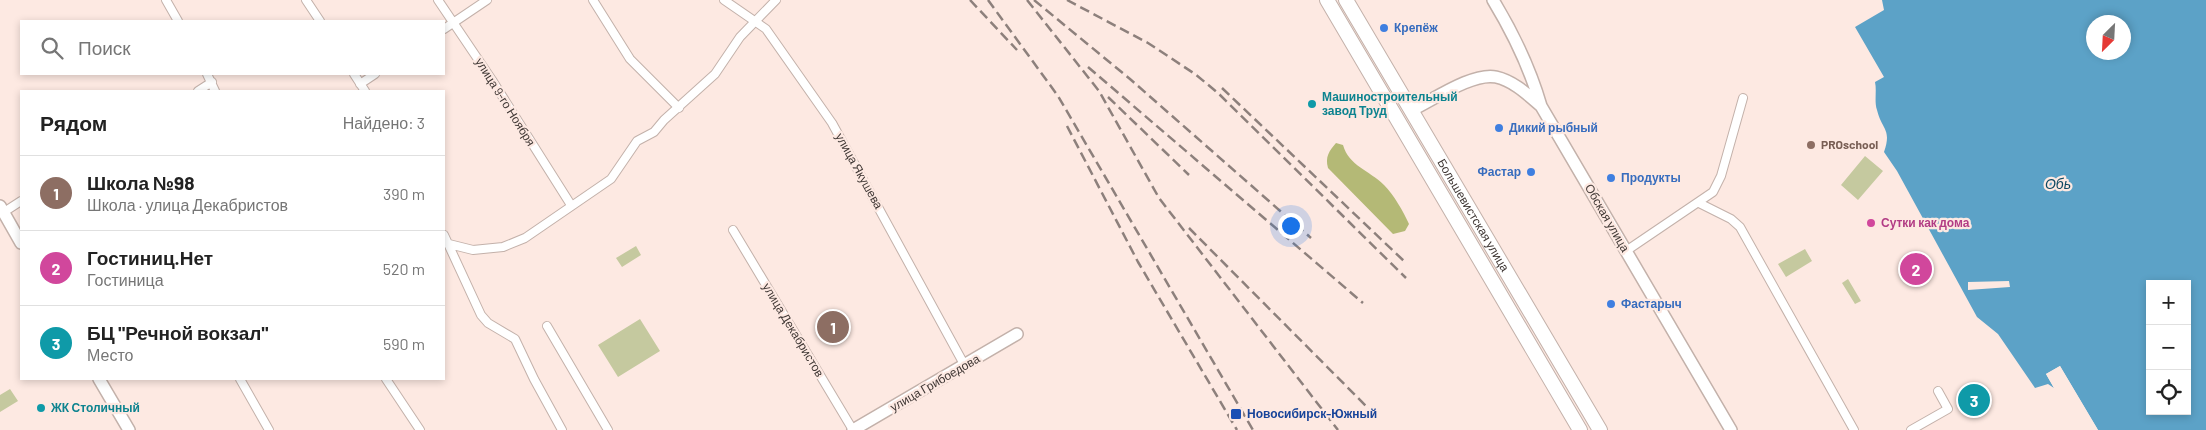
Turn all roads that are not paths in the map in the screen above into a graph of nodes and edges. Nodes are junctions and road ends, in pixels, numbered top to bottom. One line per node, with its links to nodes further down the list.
1 (166, 0): 11 (street)
2 (306, 0): 12 (street)
3 (438, 0): 13 (street, улица 9-го Ноября)
4 (487, 0): 13 (street)
5 (594, 0): 26 (street)
6 (724, 0): 14 (street, улица Якушева)
7 (776, 0): 14 (street)
8 (1327, 0): 50 (highway, Большевистская улица)
9 (1346, 0): 27 (highway, Большевистская улица)
10 (1493, 0): 25 (street, Обская улица)
11 (177, 20)
12 (319, 20)
13 (454, 22): 15 (street); 30 (street, улица 9-го Ноября)
14 (756, 22): 26 (street); 39 (street, улица Якушева)
15 (445, 27)
16 (208, 75): 19 (street)
17 (355, 75): 20 (street)
18 (374, 75): 20 (street)
19 (212, 82): 21 (street); 22 (street)
20 (360, 84): 23 (street)
21 (200, 90)
22 (215, 90)
23 (364, 90)
24 (1743, 98): 29 (street)
25 (1541, 106): 27 (street); 36 (street, Обская улица)
26 (680, 108): 30 (street)
27 (1412, 110): 51 (highway, Большевистская улица)
28 (20, 202): 31 (street)
29 (1699, 203): 36 (street); 53 (street)
30 (571, 206): 35 (street)
31 (1, 211): 34 (street)
32 (733, 230): 49 (street, улица Декабристов)
33 (445, 237): 35 (street)
34 (20, 241)
35 (449, 244): 47 (street)
36 (1626, 251): 52 (street, Обская улица)
37 (547, 326): 48 (street)
38 (1017, 334): 39 (street, улица Грибоедова)
39 (965, 366): 49 (street, улица Грибоедова)
40 (100, 380): 44 (street)
41 (241, 380): 45 (street)
42 (387, 380): 46 (street)
43 (1938, 391): 54 (street)
44 (129, 430)
45 (269, 430)
46 (420, 430)
47 (562, 430)
48 (608, 430)
49 (853, 430)
50 (1580, 430)
51 (1600, 430)
52 (1731, 430)
53 (1854, 430)
54 (1910, 430)

